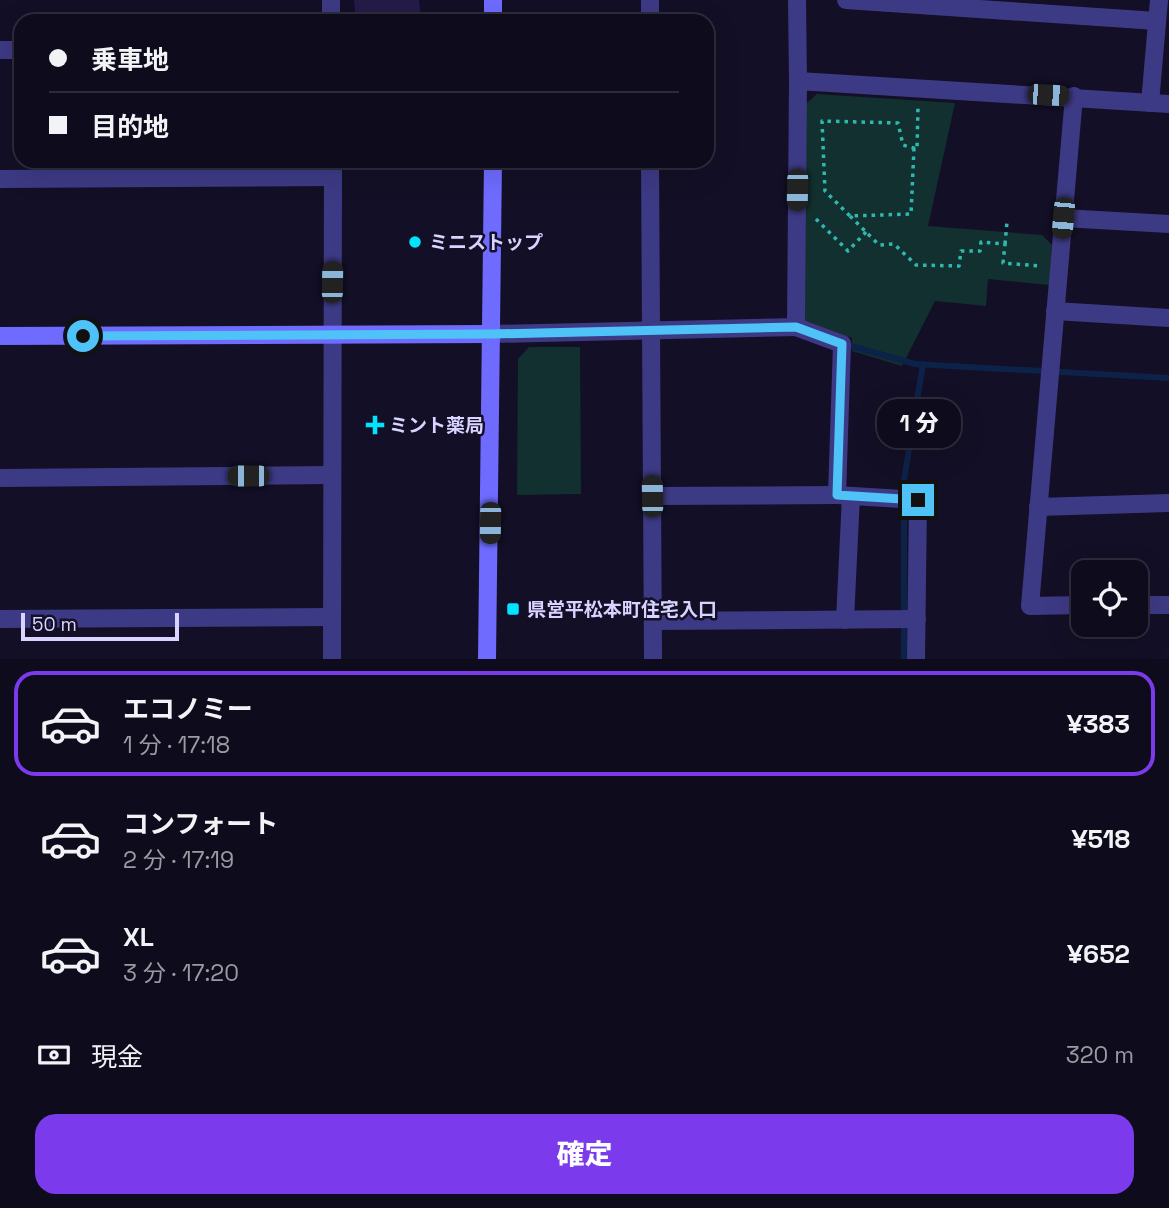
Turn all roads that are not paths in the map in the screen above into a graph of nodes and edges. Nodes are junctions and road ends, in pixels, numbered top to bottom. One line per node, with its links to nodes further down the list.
1 (797, 0): 5 (street)
2 (846, 0): 4 (street)
3 (1159, 0): 4 (street)
4 (1157, 21): 7 (street)
5 (798, 81): 6 (street); 17 (street)
6 (1074, 96): 7 (street); 13 (street)
7 (1150, 103): 8 (street)
8 (1169, 104)
9 (493, 168): 19 (street)
10 (650, 168): 18 (street)
11 (333, 169): 12 (street); 20 (street)
12 (0, 179)
13 (1063, 218): 14 (street); 15 (street)
14 (1169, 224)
15 (1055, 311): 16 (street); 27 (street)
16 (1169, 318)
17 (796, 327): 18 (street); 25 (street)
18 (651, 329): 19 (street); 24 (street)
19 (493, 334): 20 (street); 37 (street)
20 (331, 335): 21 (street); 22 (street)
21 (0, 337)
22 (331, 475): 23 (street); 31 (street)
23 (0, 478)
24 (652, 496): 25 (street); 35 (street)
25 (844, 496): 33 (street); 34 (street)
26 (1169, 503): 27 (street)
27 (1038, 507): 28 (street)
28 (1071, 605)
29 (1148, 605): 30 (street)
30 (1169, 605)
31 (332, 617): 32 (street); 36 (street)
32 (0, 619)
33 (917, 619): 34 (street); 39 (street)
34 (845, 620): 35 (street)
35 (653, 621): 38 (street)
36 (332, 659)
37 (487, 659)
38 (653, 659)
39 (916, 659)

